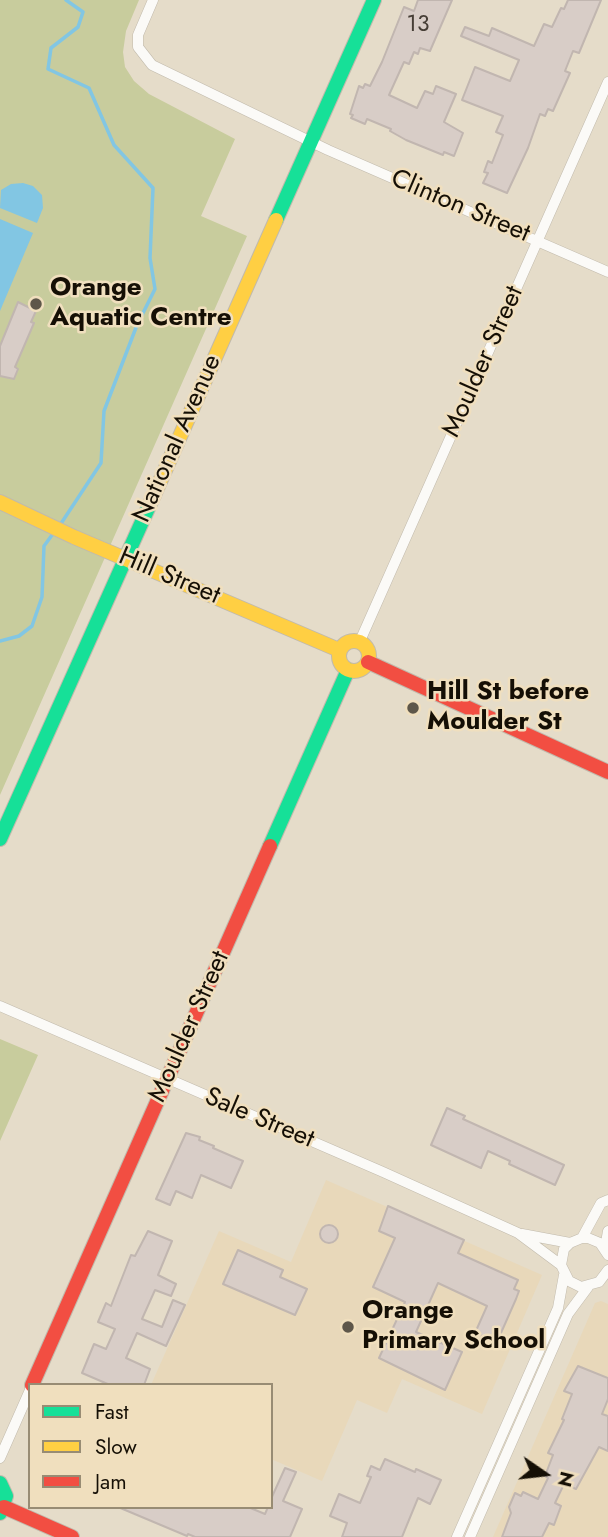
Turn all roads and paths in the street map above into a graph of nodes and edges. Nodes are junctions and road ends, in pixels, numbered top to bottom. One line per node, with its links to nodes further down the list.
1 (153, 0): 4 (street, Clinton Street)
2 (374, 0): 4 (street, National Avenue)
3 (608, 82): 5 (street, Moulder Street)
4 (311, 142): 5 (street, Clinton Street); 8 (street, National Avenue)
5 (538, 241): 6 (street, Clinton Street); 9 (street, Moulder Street)
6 (608, 272)
7 (0, 502): 8 (street, Hill Street)
8 (124, 558): 10 (street, Hill Street); 14 (street, National Avenue)
9 (360, 641): 10 (street); 11 (street)
10 (340, 650): 12 (street)
11 (368, 662): 12 (street); 13 (street)
12 (348, 670): 16 (street, Moulder Street)
13 (608, 772)
14 (0, 839)
15 (0, 1006): 16 (street, Sale Street)
16 (167, 1079): 19 (street, Sale Street); 27 (street, Moulder Street)
17 (608, 1200): 20 (street)
18 (608, 1231): 22 (street)
19 (518, 1233): 21 (street, Sale Street); 23 (street, Sale Street)
20 (582, 1238): 21 (street); 22 (street)
21 (570, 1243): 23 (street)
22 (606, 1251)
23 (563, 1270): 26 (street, Sale Street); 33 (street)
24 (608, 1270): 25 (street)
25 (604, 1283): 26 (street)
26 (588, 1287): 34 (street)
27 (33, 1383)
28 (28, 1395): 29 (street)
29 (0, 1458)
30 (0, 1483): 31 (street)
31 (2, 1510): 32 (street)
32 (72, 1537)
33 (457, 1537)
34 (470, 1537)

